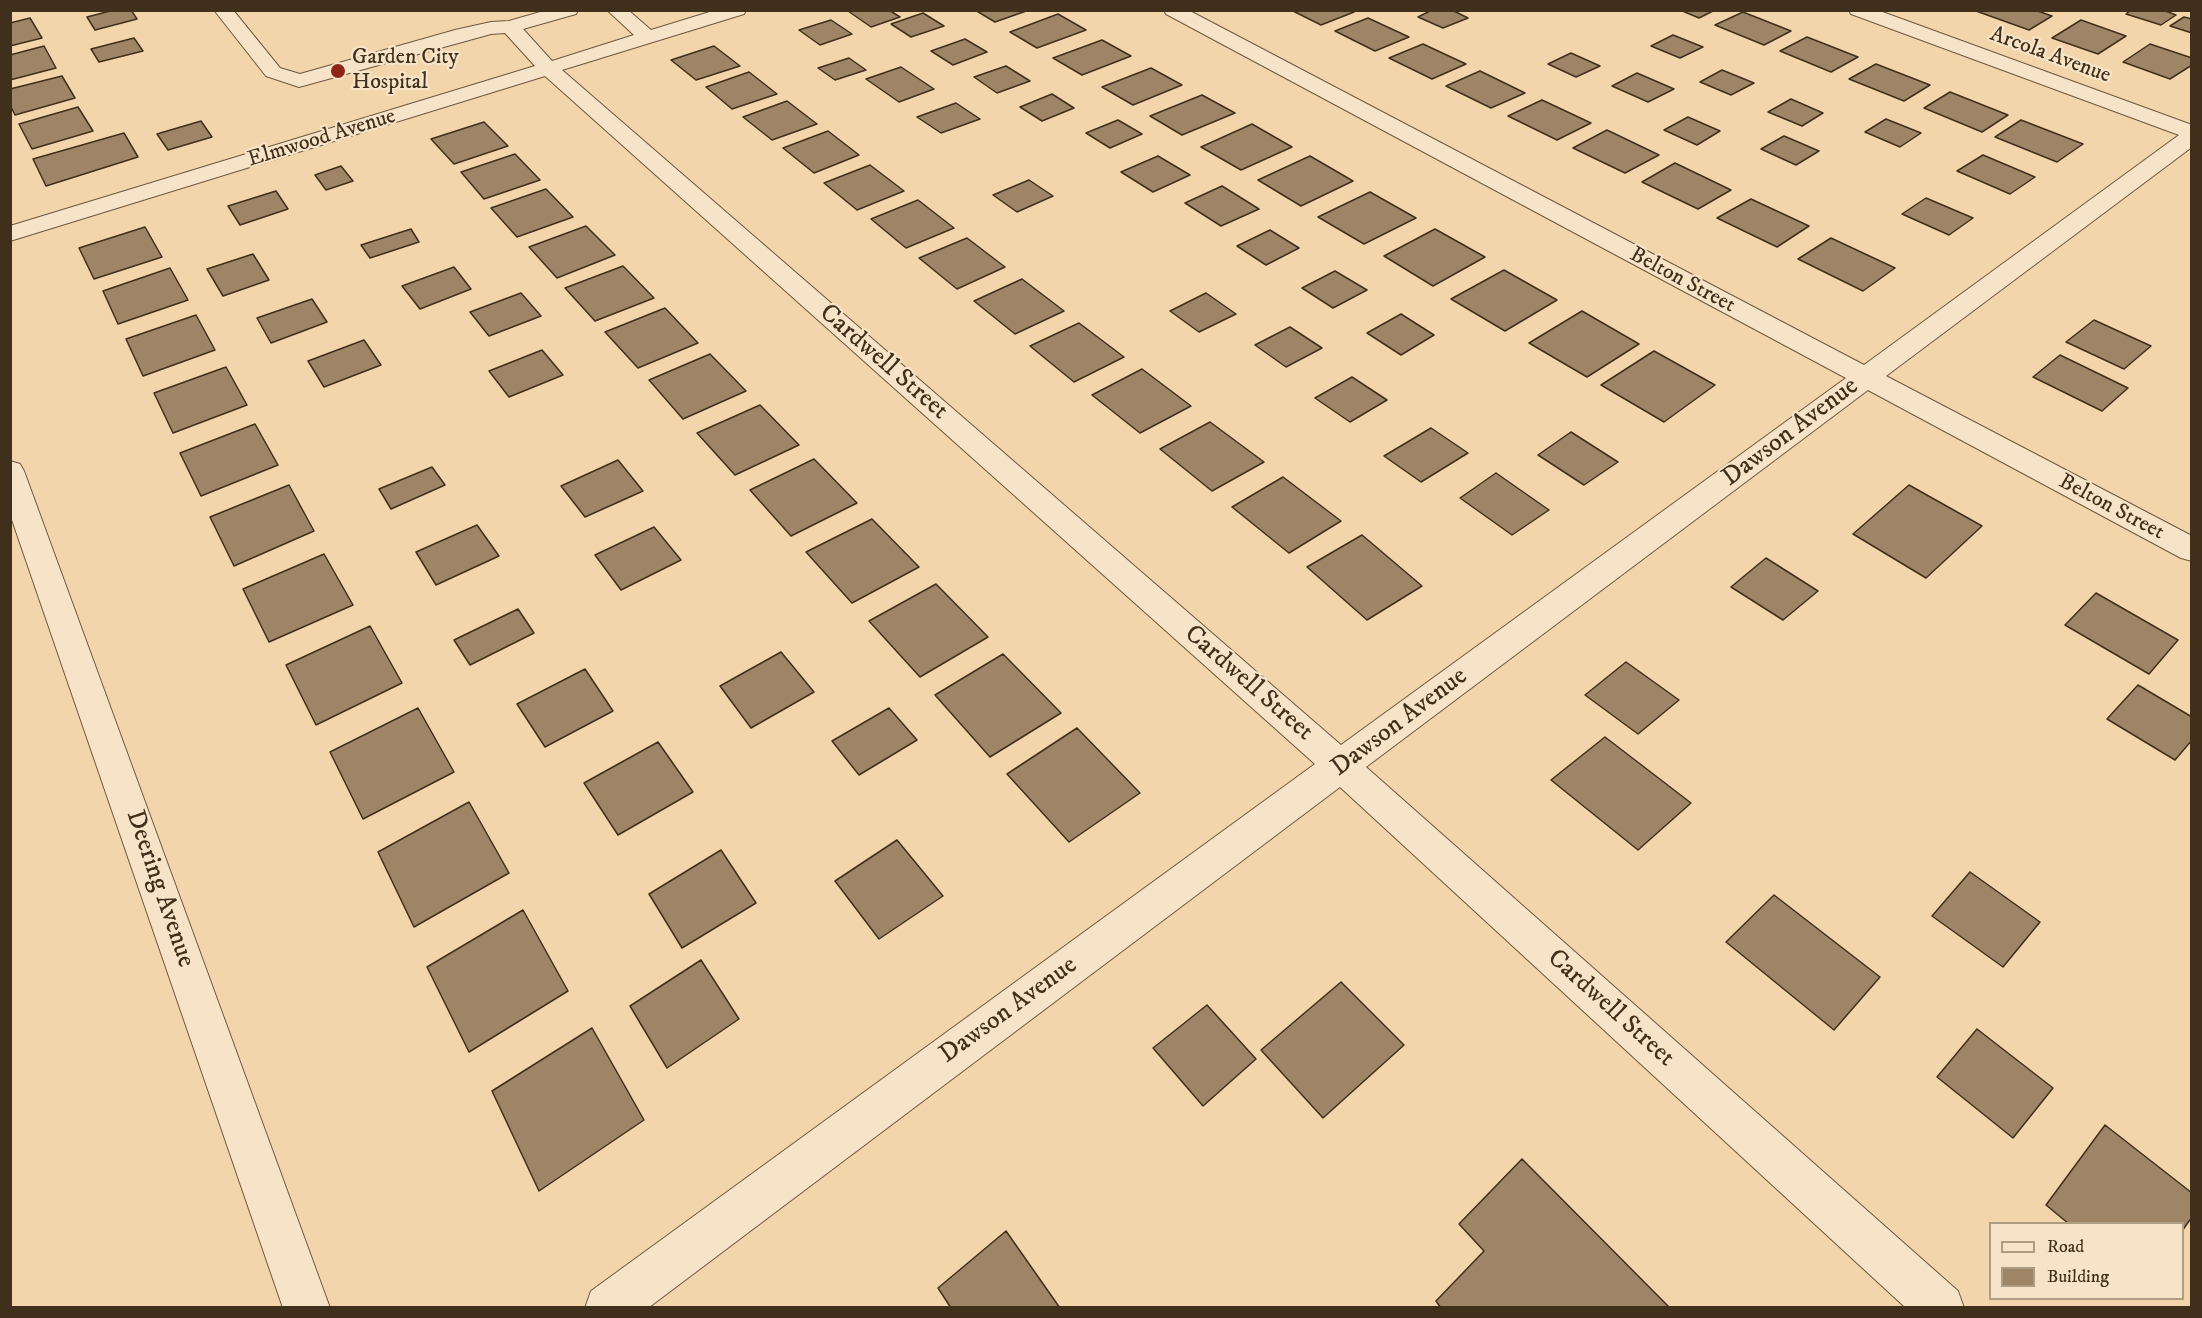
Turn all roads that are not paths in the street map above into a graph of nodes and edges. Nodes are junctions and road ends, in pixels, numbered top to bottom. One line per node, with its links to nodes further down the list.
1 (223, 10): 9 (street)
2 (569, 10): 8 (street)
3 (616, 10): 10 (street)
4 (737, 10): 10 (street, Elmwood Avenue)
5 (1173, 10): 14 (street, Belton Street)
6 (1858, 10): 12 (street, Arcola Avenue)
7 (458, 18): 9 (street)
8 (510, 27): 9 (street); 11 (street, Cardwell Street)
9 (472, 32)
10 (649, 38): 11 (street, Elmwood Avenue)
11 (549, 69): 13 (street, Elmwood Avenue); 17 (street, Cardwell Street)
12 (2192, 135): 14 (street, Dawson Avenue)
13 (10, 234)
14 (1865, 378): 16 (street, Belton Street); 17 (street, Dawson Avenue)
15 (10, 471): 18 (street, Deering Avenue)
16 (2192, 550)
17 (1341, 766): 19 (street, Dawson Avenue); 20 (street, Cardwell Street)
18 (307, 1308)
19 (608, 1308)
20 (1941, 1308)

